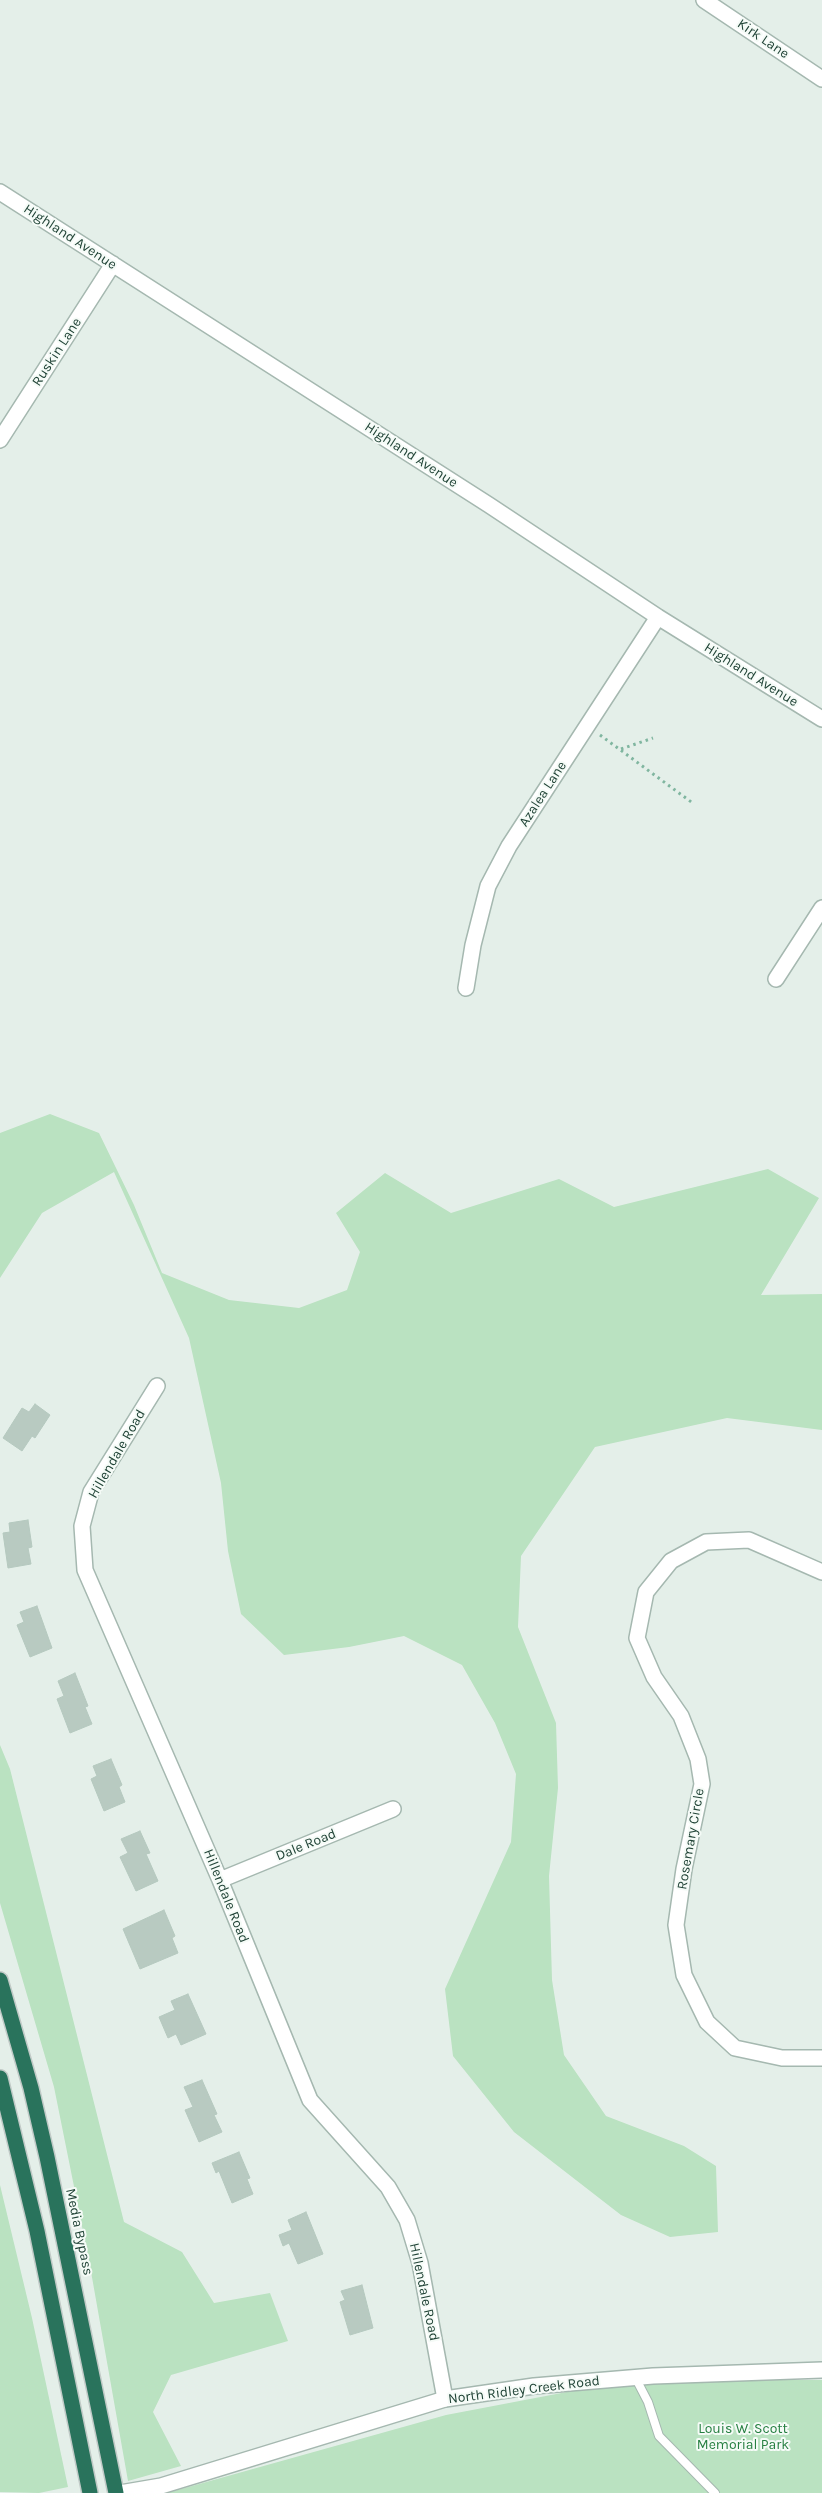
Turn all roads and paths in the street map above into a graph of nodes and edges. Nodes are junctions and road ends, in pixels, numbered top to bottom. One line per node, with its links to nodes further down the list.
1 (704, 0): 2 (street, Kirk Lane)
2 (822, 79)
3 (0, 192): 4 (street, Highland Avenue)
4 (113, 264): 5 (street, Ruskin Lane); 6 (street, Highland Avenue)
5 (0, 440)
6 (658, 617): 7 (street, Highland Avenue); 8 (street, Azalea Lane)
7 (822, 719)
8 (588, 725): 10 (path); 14 (street, Azalea Lane)
9 (654, 738): 10 (path)
10 (620, 750): 11 (path)
11 (694, 804)
12 (822, 908): 13 (street)
13 (776, 979)
14 (466, 988)
15 (157, 1386): 18 (street, Hillendale Road)
16 (822, 1572): 20 (street, Rosemary Circle)
17 (393, 1809): 18 (street, Dale Road)
18 (220, 1880): 24 (street, Hillendale Road)
19 (0, 1980): 26 (highway, Media Bypass)
20 (822, 2058)
21 (0, 2078): 25 (highway)
22 (822, 2370): 23 (street, North Ridley Creek Road)
23 (634, 2377): 24 (street, North Ridley Creek Road); 27 (lane)
24 (445, 2399): 26 (street, North Ridley Creek Road)
25 (90, 2493)
26 (118, 2493)
27 (716, 2493)

